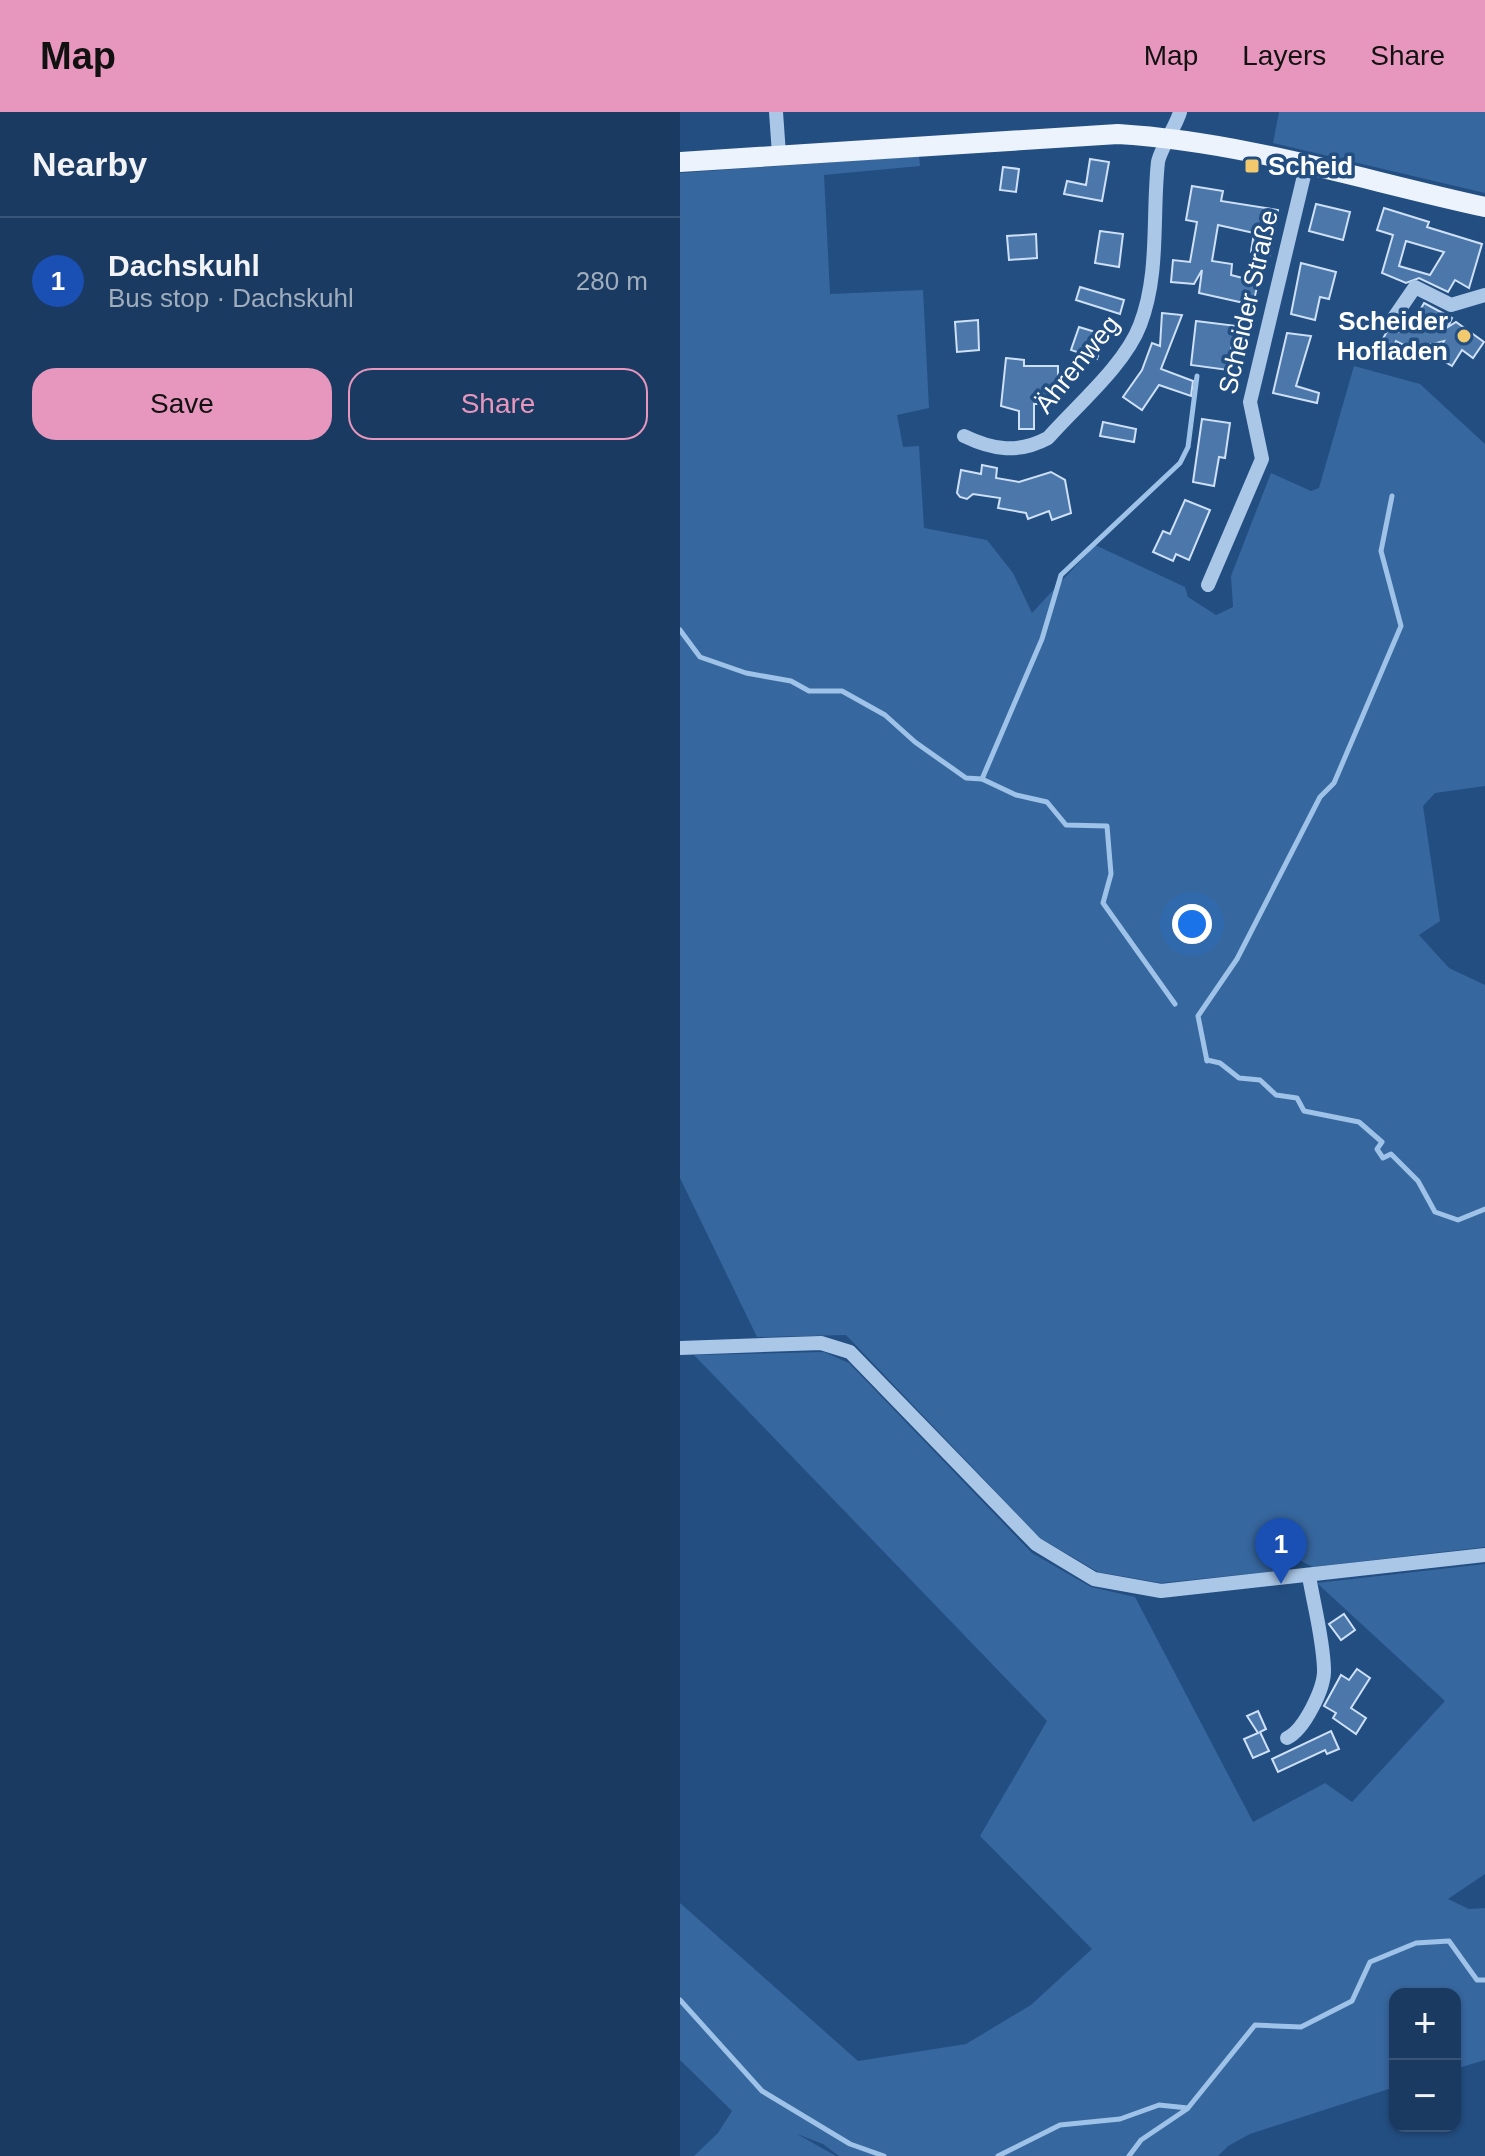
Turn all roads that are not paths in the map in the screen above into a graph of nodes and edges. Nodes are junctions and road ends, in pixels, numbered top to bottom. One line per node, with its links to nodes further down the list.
1 (776, 112): 4 (street)
2 (1180, 112): 3 (street, Ährenweg)
3 (1171, 138): 4 (main road); 6 (main road); 10 (street, Ährenweg)
4 (779, 154): 5 (main road)
5 (680, 162)
6 (1307, 163): 7 (main road); 11 (street, Scheider Straße)
7 (1485, 207)
8 (1485, 295): 9 (street)
9 (1393, 319)
10 (964, 436)
11 (1208, 585)
12 (680, 1348): 14 (street)
13 (1485, 1555): 14 (street)
14 (1309, 1576): 15 (street)
15 (1287, 1738)

